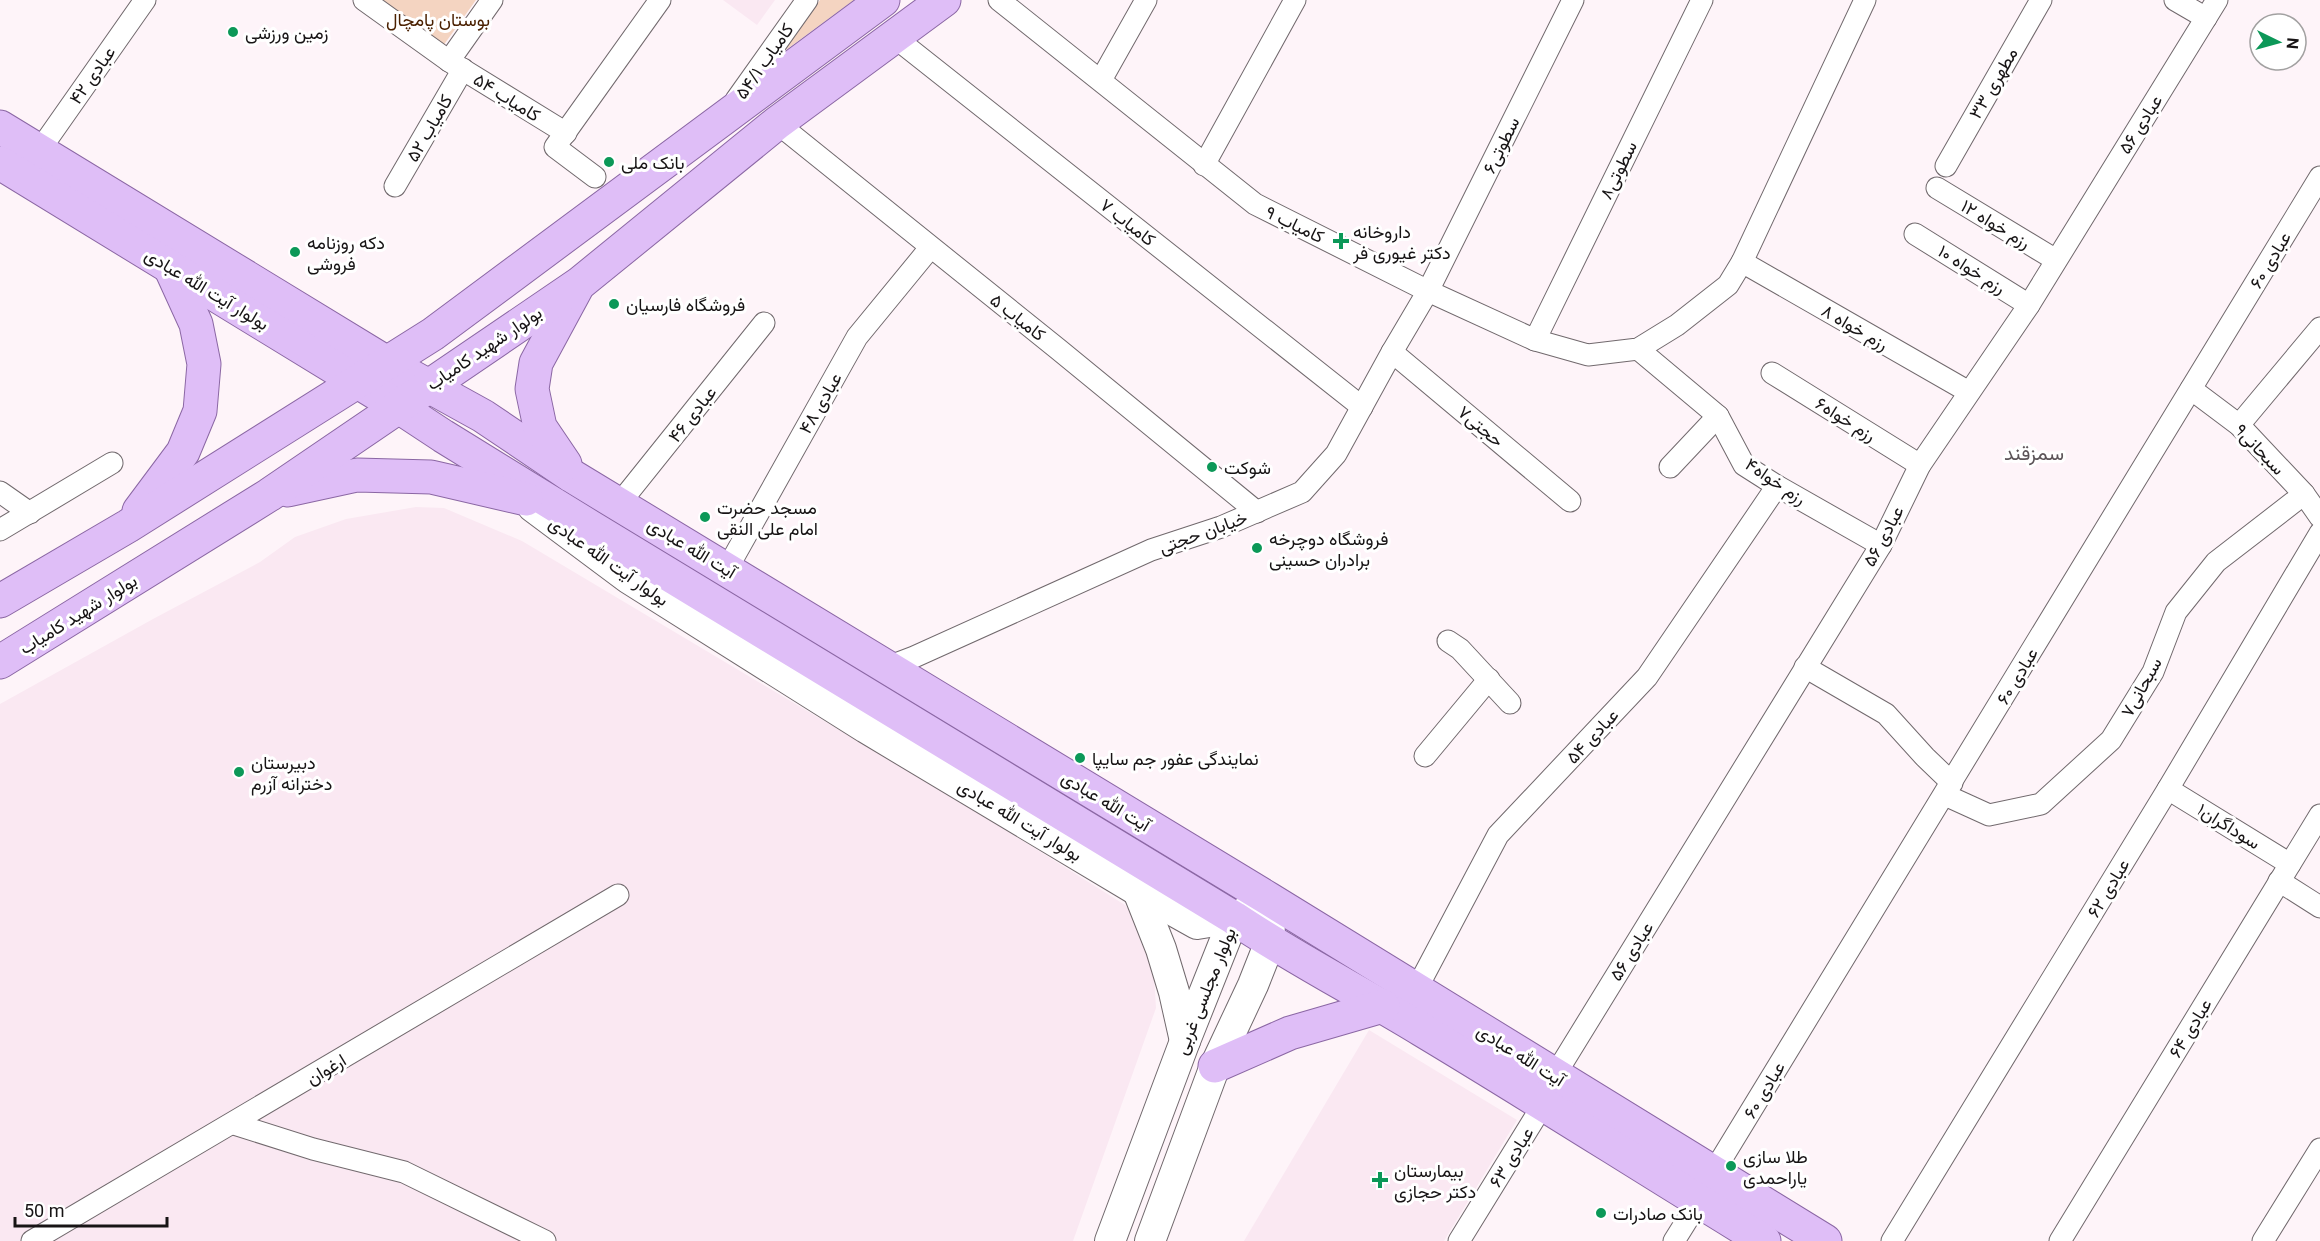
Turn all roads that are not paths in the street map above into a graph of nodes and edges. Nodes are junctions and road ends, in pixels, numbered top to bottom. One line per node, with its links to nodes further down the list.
1 (146, 0): 24 (street, عبادی ۴۲)
2 (364, 0): 18 (street, کامیاب ۵۴)
3 (492, 0): 18 (street, کامیاب ۵۲)
4 (660, 0): 23 (street)
5 (807, 0): 20 (street, کامیاب ۵۴/۱)
6 (883, 0): 20 (main road)
7 (944, 0): 17 (main road, بولوار شهید کامیاب)
8 (999, 0): 19 (street, کامیاب ۹)
9 (1146, 0): 19 (street)
10 (1295, 0): 26 (street)
11 (1573, 0): 38 (street, سطوتی۶)
12 (1702, 0): 42 (street, سطوتی۸)
13 (1864, 0): 35 (street)
14 (2042, 0): 27 (street, مطهری ۳۳)
15 (2175, 0): 16 (street)
16 (2211, 9): 34 (street, عبادی ۵۶)
17 (893, 36): 21 (main road, بولوار شهید کامیاب); 52 (street, کامیاب ۷)
18 (456, 65): 23 (street, کامیاب ۵۴); 30 (street, کامیاب ۵۲)
19 (1101, 80): 26 (street, کامیاب ۹)
20 (721, 122): 45 (main road)
21 (777, 123): 33 (street, کامیاب ۵); 37 (main road, بولوار شهید کامیاب)
22 (0, 127): 24 (main road, بولوار آیت الله عبادی)
23 (566, 133): 28 (street)
24 (39, 151): 45 (main road, بولوار آیت الله عبادی)
25 (0, 163): 36 (main road, بولوار آیت الله عبادی)
26 (1204, 165): 38 (street, کامیاب ۹)
27 (1946, 166)
28 (595, 177)
29 (2320, 177): 49 (street, عبادی ۶۰)
30 (395, 186)
31 (1937, 188): 34 (street, رزم خواه ۱۲)
32 (1915, 234): 39 (street, رزم خواه ۱۰)
33 (930, 248): 66 (street, کامیاب ۵); 74 (street, عبادی ۴۸)
34 (2056, 260): 39 (street, عبادی ۵۶)
35 (1742, 262): 43 (street); 50 (street, رزم خواه ۸)
36 (170, 267): 47 (main road, بولوار آیت الله عبادی); 69 (main road)
37 (579, 284): 48 (main road, بولوار شهید کامیاب); 58 (main road)
38 (1428, 291): 42 (street, کامیاب ۹); 44 (street, خیابان حجتی)
39 (2029, 305): 50 (street, عبادی ۵۶)
40 (764, 322): 65 (street, عبادی ۴۶)
41 (2320, 328): 54 (street)
42 (1534, 340): 43 (street, کامیاب ۹)
43 (1638, 349): 53 (street, رزم خواه۴)
44 (1392, 352): 52 (street, خیابان حجتی); 64 (street, حجتی۷)
45 (387, 363): 47 (main road); 48 (main road, آیت الله عبادی)
46 (1772, 373): 56 (street, رزم خواه۶)
47 (358, 381): 51 (main road, بولوار آیت الله عبادی); 69 (main road)
48 (428, 387): 51 (main road, بولوار شهید کامیاب); 58 (main road, آیت الله عبادی)
49 (2191, 390): 54 (street, سبحانی۹); 83 (street, عبادی ۶۰)
50 (1969, 392): 56 (street, عبادی ۵۶)
51 (399, 406): 62 (main road, بولوار شهید کامیاب); 63 (main road, بولوار آیت الله عبادی); 70 (main road, آیت الله عبادی)
52 (1362, 407): 66 (street, خیابان حجتی)
53 (1718, 416): 57 (street); 59 (street, رزم خواه۴)
54 (2239, 425): 61 (street, سبحانی۹)
55 (112, 463): 67 (street)
56 (1920, 465): 73 (street, عبادی ۵۶)
57 (1670, 467)
58 (572, 476): 65 (main road, آیت الله عبادی)
59 (1777, 486): 73 (street, رزم خواه۴); 93 (street, عبادی ۵۴)
60 (0, 492): 67 (street)
61 (2304, 494): 68 (street, سبحانی۹); 83 (street, سبحانی۷)
62 (269, 495): 63 (main road); 77 (main road, بولوار شهید کامیاب)
63 (518, 495): 70 (main road); 87 (main road, بولوار آیت الله عبادی)
64 (1570, 501)
65 (619, 504): 74 (main road, آیت الله عبادی)
66 (1257, 512): 79 (street, خیابان حجتی)
67 (30, 513): 71 (street)
68 (2320, 517)
69 (128, 526): 75 (main road)
70 (589, 526): 91 (main road, آیت الله عبادی)
71 (0, 530)
72 (2320, 533): 84 (street, عبادی ۶۲)
73 (1881, 545): 78 (street, عبادی ۵۶)
74 (727, 568): 79 (main road, آیت الله عبادی)
75 (0, 602)
76 (1448, 641): 80 (street)
77 (0, 662)
78 (1805, 667): 83 (street, سبحانی۷); 97 (street, عبادی ۵۶)
79 (885, 668): 89 (main road, آیت الله عبادی)
80 (1489, 679): 81 (street); 82 (street)
81 (1510, 703)
82 (1425, 756)
83 (1948, 789): 100 (street, عبادی ۶۰)
84 (2168, 789): 86 (street, سوداگران۱); 109 (street, عبادی ۶۲)
85 (2320, 815): 86 (street, عبادی ۶۴)
86 (2285, 873): 90 (street, سوداگران۱); 110 (street, عبادی ۶۴)
87 (1138, 891): 91 (main road, بولوار آیت الله عبادی); 95 (main road)
88 (618, 895): 98 (street, ارغوان)
89 (1269, 899): 91 (main road, بولوار مجلسی غربی); 92 (main road, بولوار مجلسی غربی); 93 (main road, آیت الله عبادی)
90 (2320, 907)
91 (1234, 918): 92 (main road, آیت الله عبادی); 95 (main road, بولوار مجلسی غربی)
92 (1269, 942): 94 (main road, آیت الله عبادی); 96 (main road, بولوار مجلسی غربی)
93 (1416, 990): 97 (main road, آیت الله عبادی)
94 (1383, 1005): 96 (main road); 97 (main road, آیت الله عبادی)
95 (1185, 1041): 103 (main road, بولوار مجلسی غربی)
96 (1215, 1066): 104 (main road, بولوار مجلسی غربی)
97 (1549, 1089): 100 (main road, آیت الله عبادی); 105 (street, عبادی ۶۳)
98 (234, 1124): 101 (street, ارغوان); 102 (street)
99 (2320, 1149): 111 (street)
100 (1706, 1187): 106 (street, عبادی ۶۰); 107 (main road, آیت الله عبادی); 108 (main road, آیت الله عبادی)
101 (32, 1241)
102 (545, 1241)
103 (1110, 1241)
104 (1150, 1241)
105 (1459, 1241)
106 (1674, 1241)
107 (1764, 1241)
108 (1825, 1241)
109 (1892, 1241)
110 (2060, 1241)
111 (2262, 1241)

